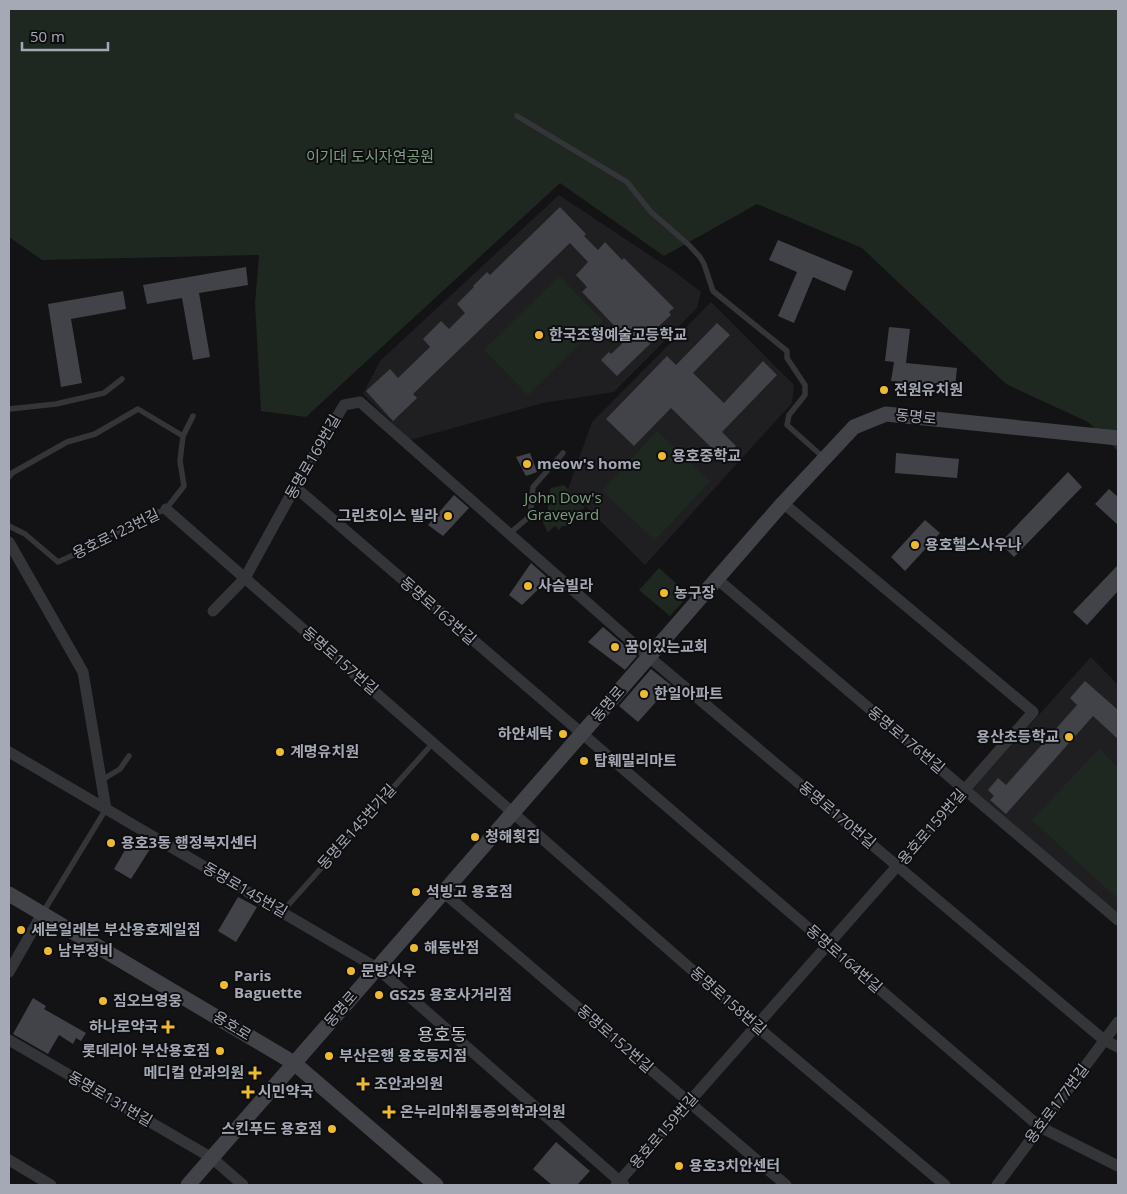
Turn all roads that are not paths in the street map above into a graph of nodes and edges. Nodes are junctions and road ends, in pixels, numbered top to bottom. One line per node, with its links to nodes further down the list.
1 (517, 116): 8 (lane)
2 (122, 379): 3 (lane)
3 (9, 409)
4 (193, 416): 5 (lane, 용호로123번길)
5 (183, 436): 9 (lane); 12 (lane, 용호로123번길)
6 (1118, 438): 8 (street, 동명로)
7 (563, 453): 14 (lane)
8 (825, 458): 11 (street, 동명로)
9 (9, 477)
10 (295, 487): 14 (street, 동명로169번길); 16 (street, 동명로169번길); 20 (street, 동명로163번길)
11 (783, 503): 17 (street, 동명로); 25 (street, 용호로159번길)
12 (166, 509): 13 (lane, 용호로123번길); 16 (street, 동명로157번길)
13 (9, 526)
14 (509, 534): 19 (street, 동명로169번길)
15 (9, 542): 24 (street)
16 (245, 578): 18 (street, 동명로169번길); 21 (street, 동명로157번길)
17 (717, 579): 19 (street, 동명로); 25 (street, 동명로176번길)
18 (213, 611)
19 (649, 657): 20 (street, 동명로); 28 (street, 동명로170번길)
20 (582, 734): 27 (street, 동명로); 34 (street, 동명로164번길)
21 (433, 743): 27 (street, 동명로157번길); 31 (lane, 동명로145번가길)
22 (9, 752): 26 (street, 동명로145번길)
23 (129, 756): 24 (lane)
24 (102, 780): 26 (street)
25 (965, 789): 28 (street, 용호로159번길); 33 (street, 동명로176번길)
26 (106, 809): 31 (street, 동명로145번길); 32 (lane)
27 (513, 813): 29 (street, 동명로); 38 (street, 동명로158번길)
28 (897, 866): 34 (street, 용호로159번길); 40 (street, 동명로170번길)
29 (444, 892): 35 (street, 동명로); 43 (street, 동명로152번길)
30 (9, 894): 32 (street, 용호로)
31 (282, 912): 35 (street, 동명로145번길)
32 (42, 914): 36 (street); 42 (street, 용호로)
33 (1118, 920)
34 (827, 945): 38 (street, 용호로159번길); 44 (street, 동명로164번길)
35 (377, 968): 42 (street, 동명로); 48 (street, 동명로145번길)
36 (9, 972)
37 (1118, 1022): 40 (street, 용호로177번길)
38 (756, 1026): 43 (street, 용호로159번길); 54 (street, 동명로158번길)
39 (9, 1040): 45 (street, 동명로131번길)
40 (1104, 1040): 41 (street, 동명로170번길); 44 (street, 용호로177번길)
41 (1118, 1047)
42 (294, 1063): 45 (street, 동명로); 52 (street, 용호로)
43 (689, 1102): 48 (street, 용호로159번길); 53 (street, 동명로152번길)
44 (1040, 1127): 47 (street, 동명로164번길); 55 (street, 용호로177번길)
45 (212, 1158): 50 (street, 동명로); 51 (street, 동명로131번길)
46 (9, 1160): 49 (street)
47 (1118, 1166)
48 (620, 1184)
49 (51, 1185)
50 (188, 1185)
51 (244, 1185)
52 (436, 1185)
53 (786, 1185)
54 (945, 1185)
55 (996, 1185)

